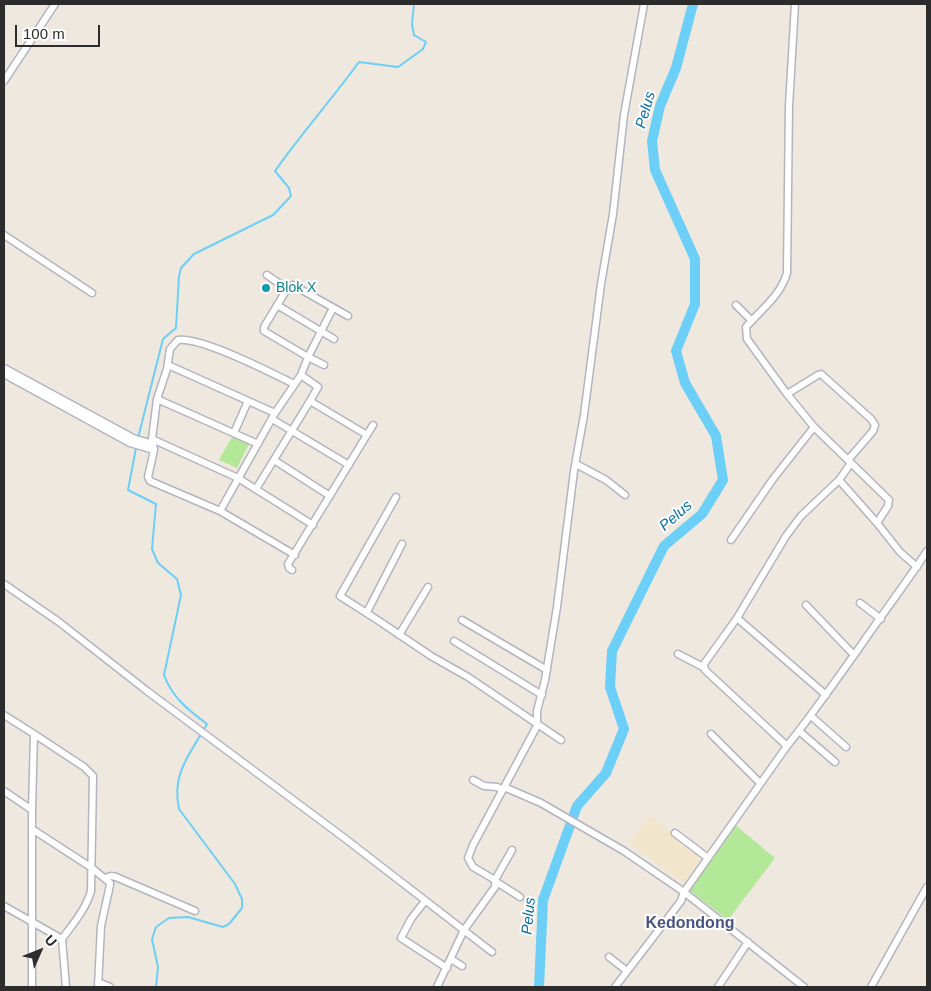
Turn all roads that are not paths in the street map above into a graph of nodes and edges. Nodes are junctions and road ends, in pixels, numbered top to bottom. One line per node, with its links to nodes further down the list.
1 (55, 4): 4 (street)
2 (644, 4): 38 (street)
3 (795, 4): 13 (street)
4 (4, 81)
5 (4, 234): 8 (street)
6 (267, 274): 7 (street)
7 (287, 289): 9 (street); 11 (street)
8 (92, 293)
9 (277, 305): 14 (street); 16 (street)
10 (736, 305): 13 (street)
11 (333, 308): 12 (street); 14 (street)
12 (348, 316)
13 (752, 321): 23 (street)
14 (321, 331): 15 (street); 16 (street)
15 (334, 339)
16 (308, 357): 18 (street); 21 (street)
17 (168, 365): 22 (street); 24 (street); 25 (street)
18 (324, 365)
19 (4, 368): 33 (street)
20 (4, 374): 33 (street)
21 (301, 375): 22 (street); 26 (street)
22 (294, 384): 27 (street)
23 (786, 394): 29 (street); 37 (street)
24 (157, 399): 31 (street); 34 (street)
25 (248, 401): 27 (street); 31 (street)
26 (310, 402): 30 (street); 32 (street)
27 (274, 416): 30 (street); 35 (street)
28 (373, 426): 32 (street)
29 (814, 428): 37 (street); 49 (street)
30 (292, 429): 36 (street); 39 (street)
31 (234, 433): 35 (street)
32 (367, 434): 39 (street)
33 (132, 440): 34 (street)
34 (153, 444): 40 (street); 46 (street)
35 (258, 444): 40 (street)
36 (274, 460): 42 (street); 44 (street)
37 (850, 462): 41 (street); 47 (street)
38 (576, 464): 43 (street); 68 (street)
39 (349, 465): 44 (street)
40 (238, 478): 42 (street); 46 (street)
41 (838, 480): 47 (street); 60 (street)
42 (256, 489): 48 (street)
43 (625, 495)
44 (330, 496): 48 (street)
45 (396, 497): 59 (street)
46 (220, 511): 52 (street)
47 (877, 523): 53 (street)
48 (313, 524): 52 (street)
49 (731, 540)
50 (402, 544): 59 (street)
51 (927, 551): 53 (street)
52 (295, 555): 54 (street)
53 (917, 566): 61 (street)
54 (292, 570)
55 (4, 584): 96 (street)
56 (428, 586): 63 (street)
57 (860, 603): 61 (street)
58 (806, 605): 66 (street)
59 (367, 612): 63 (street)
60 (737, 618): 67 (street); 70 (street)
61 (881, 619): 66 (street)
62 (462, 620): 68 (street)
63 (399, 635): 73 (street)
64 (454, 641): 69 (street)
65 (678, 654): 67 (street)
66 (854, 655): 70 (street)
67 (703, 666): 78 (street)
68 (547, 670): 69 (street)
69 (542, 695): 73 (street)
70 (826, 695): 72 (street)
71 (4, 715): 75 (street)
72 (811, 716): 74 (street); 79 (street)
73 (537, 726): 77 (street); 83 (street)
74 (799, 731): 78 (street); 80 (street)
75 (34, 734): 85 (street); 90 (street)
76 (711, 734): 82 (street)
77 (561, 740)
78 (787, 746): 82 (street)
79 (846, 747)
80 (835, 762)
81 (473, 780): 83 (street)
82 (760, 783): 89 (street)
83 (503, 788): 92 (street); 94 (street)
84 (4, 791): 85 (street)
85 (32, 810): 86 (street)
86 (32, 829): 90 (street); 99 (street)
87 (675, 833): 89 (street)
88 (512, 850): 92 (street)
89 (708, 858): 94 (street)
90 (92, 868): 91 (street); 101 (street)
91 (105, 878): 98 (street); 109 (street)
92 (495, 880): 95 (street); 100 (street)
93 (927, 887): 117 (street)
94 (684, 892): 102 (street); 108 (street)
95 (520, 897)
96 (425, 901): 100 (street); 107 (street)
97 (4, 906): 99 (street)
98 (195, 911)
99 (33, 922): 101 (street); 111 (street)
100 (464, 930): 103 (street); 105 (street)
101 (62, 939): 112 (street)
102 (748, 942): 110 (street); 116 (street)
103 (492, 952)
104 (610, 957): 108 (street)
105 (451, 959): 106 (street); 107 (street)
106 (462, 966)
107 (447, 968): 114 (street)
108 (627, 971): 115 (street)
109 (98, 985): 113 (street)
110 (800, 986)
111 (32, 987)
112 (66, 987)
113 (110, 987)
114 (437, 987)
115 (615, 987)
116 (718, 987)
117 (871, 987)

